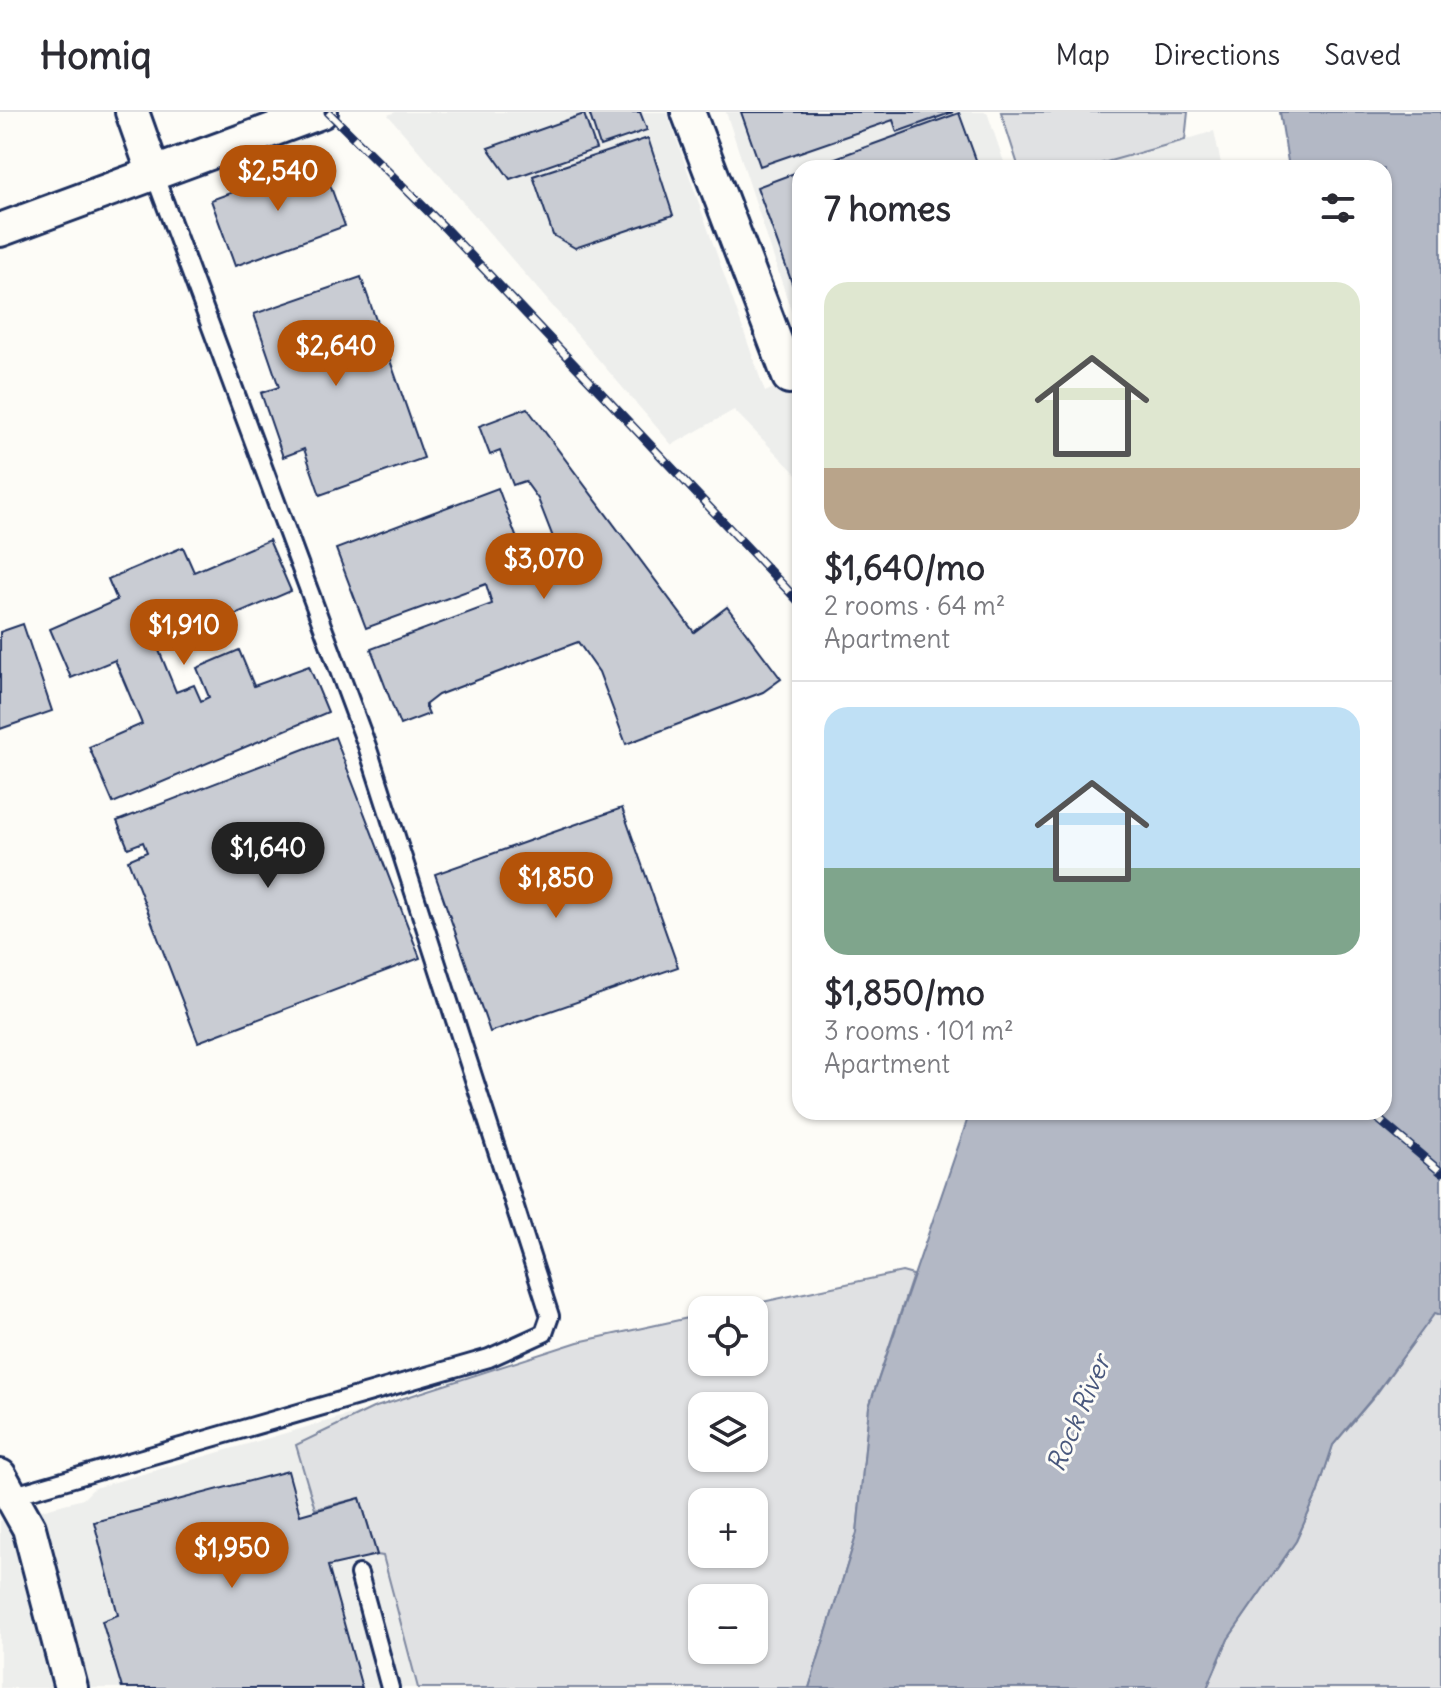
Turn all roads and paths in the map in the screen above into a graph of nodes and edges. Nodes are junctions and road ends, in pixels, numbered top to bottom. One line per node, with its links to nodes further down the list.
1 (132, 112): 4 (street)
2 (321, 112): 4 (street)
3 (688, 112): 6 (street)
4 (154, 174): 5 (street); 7 (lane)
5 (0, 230)
6 (789, 377)
7 (4, 1491): 9 (street)
8 (359, 1574): 10 (lane)
9 (71, 1688)
10 (390, 1688)

